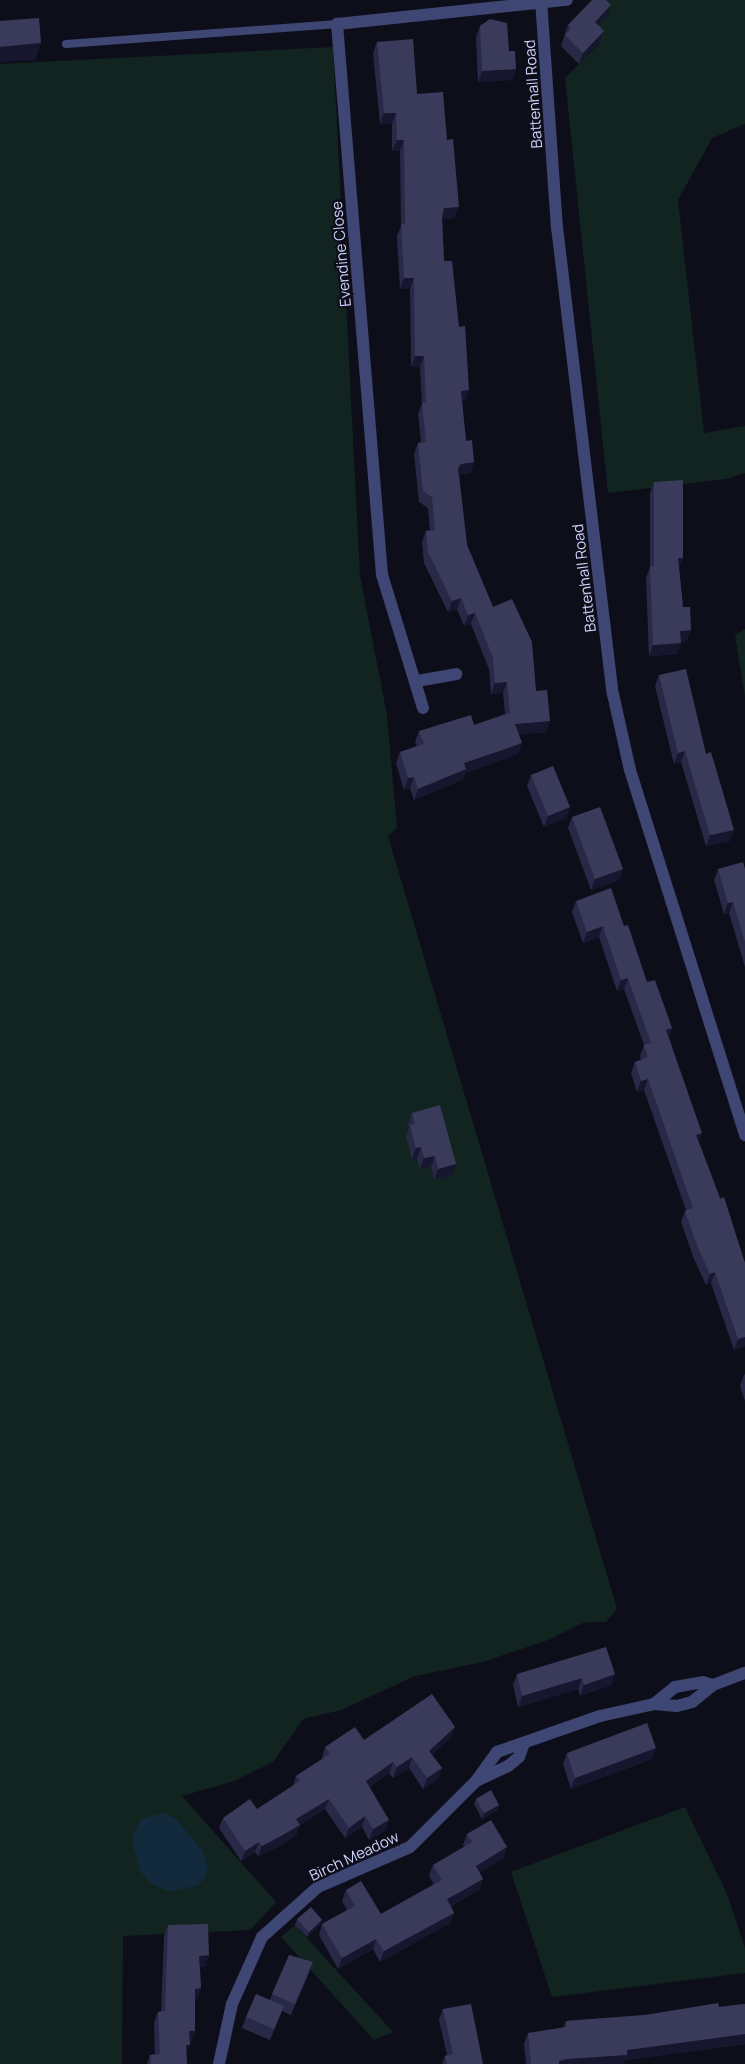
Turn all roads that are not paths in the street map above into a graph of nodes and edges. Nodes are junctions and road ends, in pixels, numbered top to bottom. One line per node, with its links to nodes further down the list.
1 (567, 0): 2 (street)
2 (541, 3): 3 (street); 8 (street, Battenhall Road)
3 (337, 24): 4 (lane); 6 (street, Evendine Close)
4 (66, 44)
5 (456, 674): 6 (street)
6 (417, 681): 7 (street, Evendine Close)
7 (423, 708)
8 (745, 1135)
9 (745, 1673): 10 (street, Birch Meadow)
10 (713, 1685): 11 (street, Birch Meadow); 11 (street, Birch Meadow)
11 (654, 1704): 12 (street, Birch Meadow)
12 (523, 1746): 13 (street, Birch Meadow); 13 (street, Birch Meadow)
13 (476, 1781): 14 (street, Birch Meadow)
14 (219, 2064)

